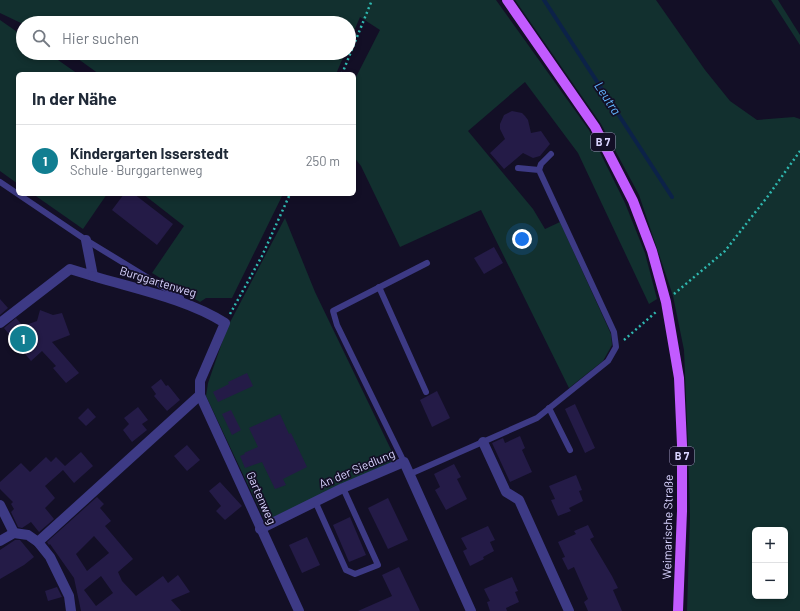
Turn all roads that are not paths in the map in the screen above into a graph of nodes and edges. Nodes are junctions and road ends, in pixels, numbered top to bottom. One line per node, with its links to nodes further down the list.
1 (507, 0): 32 (main road, Weimarische Straße / B 7)
2 (551, 154): 4 (lane)
3 (518, 168): 4 (lane)
4 (540, 170): 16 (lane)
5 (0, 182): 6 (lane)
6 (16, 193)
7 (21, 196): 8 (lane)
8 (86, 240): 10 (street); 12 (lane)
9 (427, 263): 11 (lane)
10 (94, 276): 12 (street, Burggartenweg); 13 (street, Burggartenweg)
11 (379, 288): 14 (lane); 19 (lane)
12 (193, 306): 15 (street, Burggartenweg)
13 (0, 323)
14 (426, 392)
15 (200, 396): 24 (street, Gartenweg); 27 (street)
16 (549, 408): 17 (lane); 18 (lane)
17 (482, 442): 20 (lane); 31 (street)
18 (570, 450)
19 (404, 462): 20 (street, An der Siedlung); 21 (street, An der Siedlung)
20 (410, 474): 30 (street, An der Siedlung)
21 (343, 488): 22 (street, An der Siedlung); 22 (lane)
22 (315, 501): 24 (street, An der Siedlung)
23 (0, 505): 25 (street)
24 (260, 529): 29 (street, Gartenweg)
25 (14, 533): 26 (street); 27 (street)
26 (0, 541)
27 (38, 542): 28 (street)
28 (71, 611)
29 (299, 611)
30 (471, 611)
31 (570, 611)
32 (678, 611)

